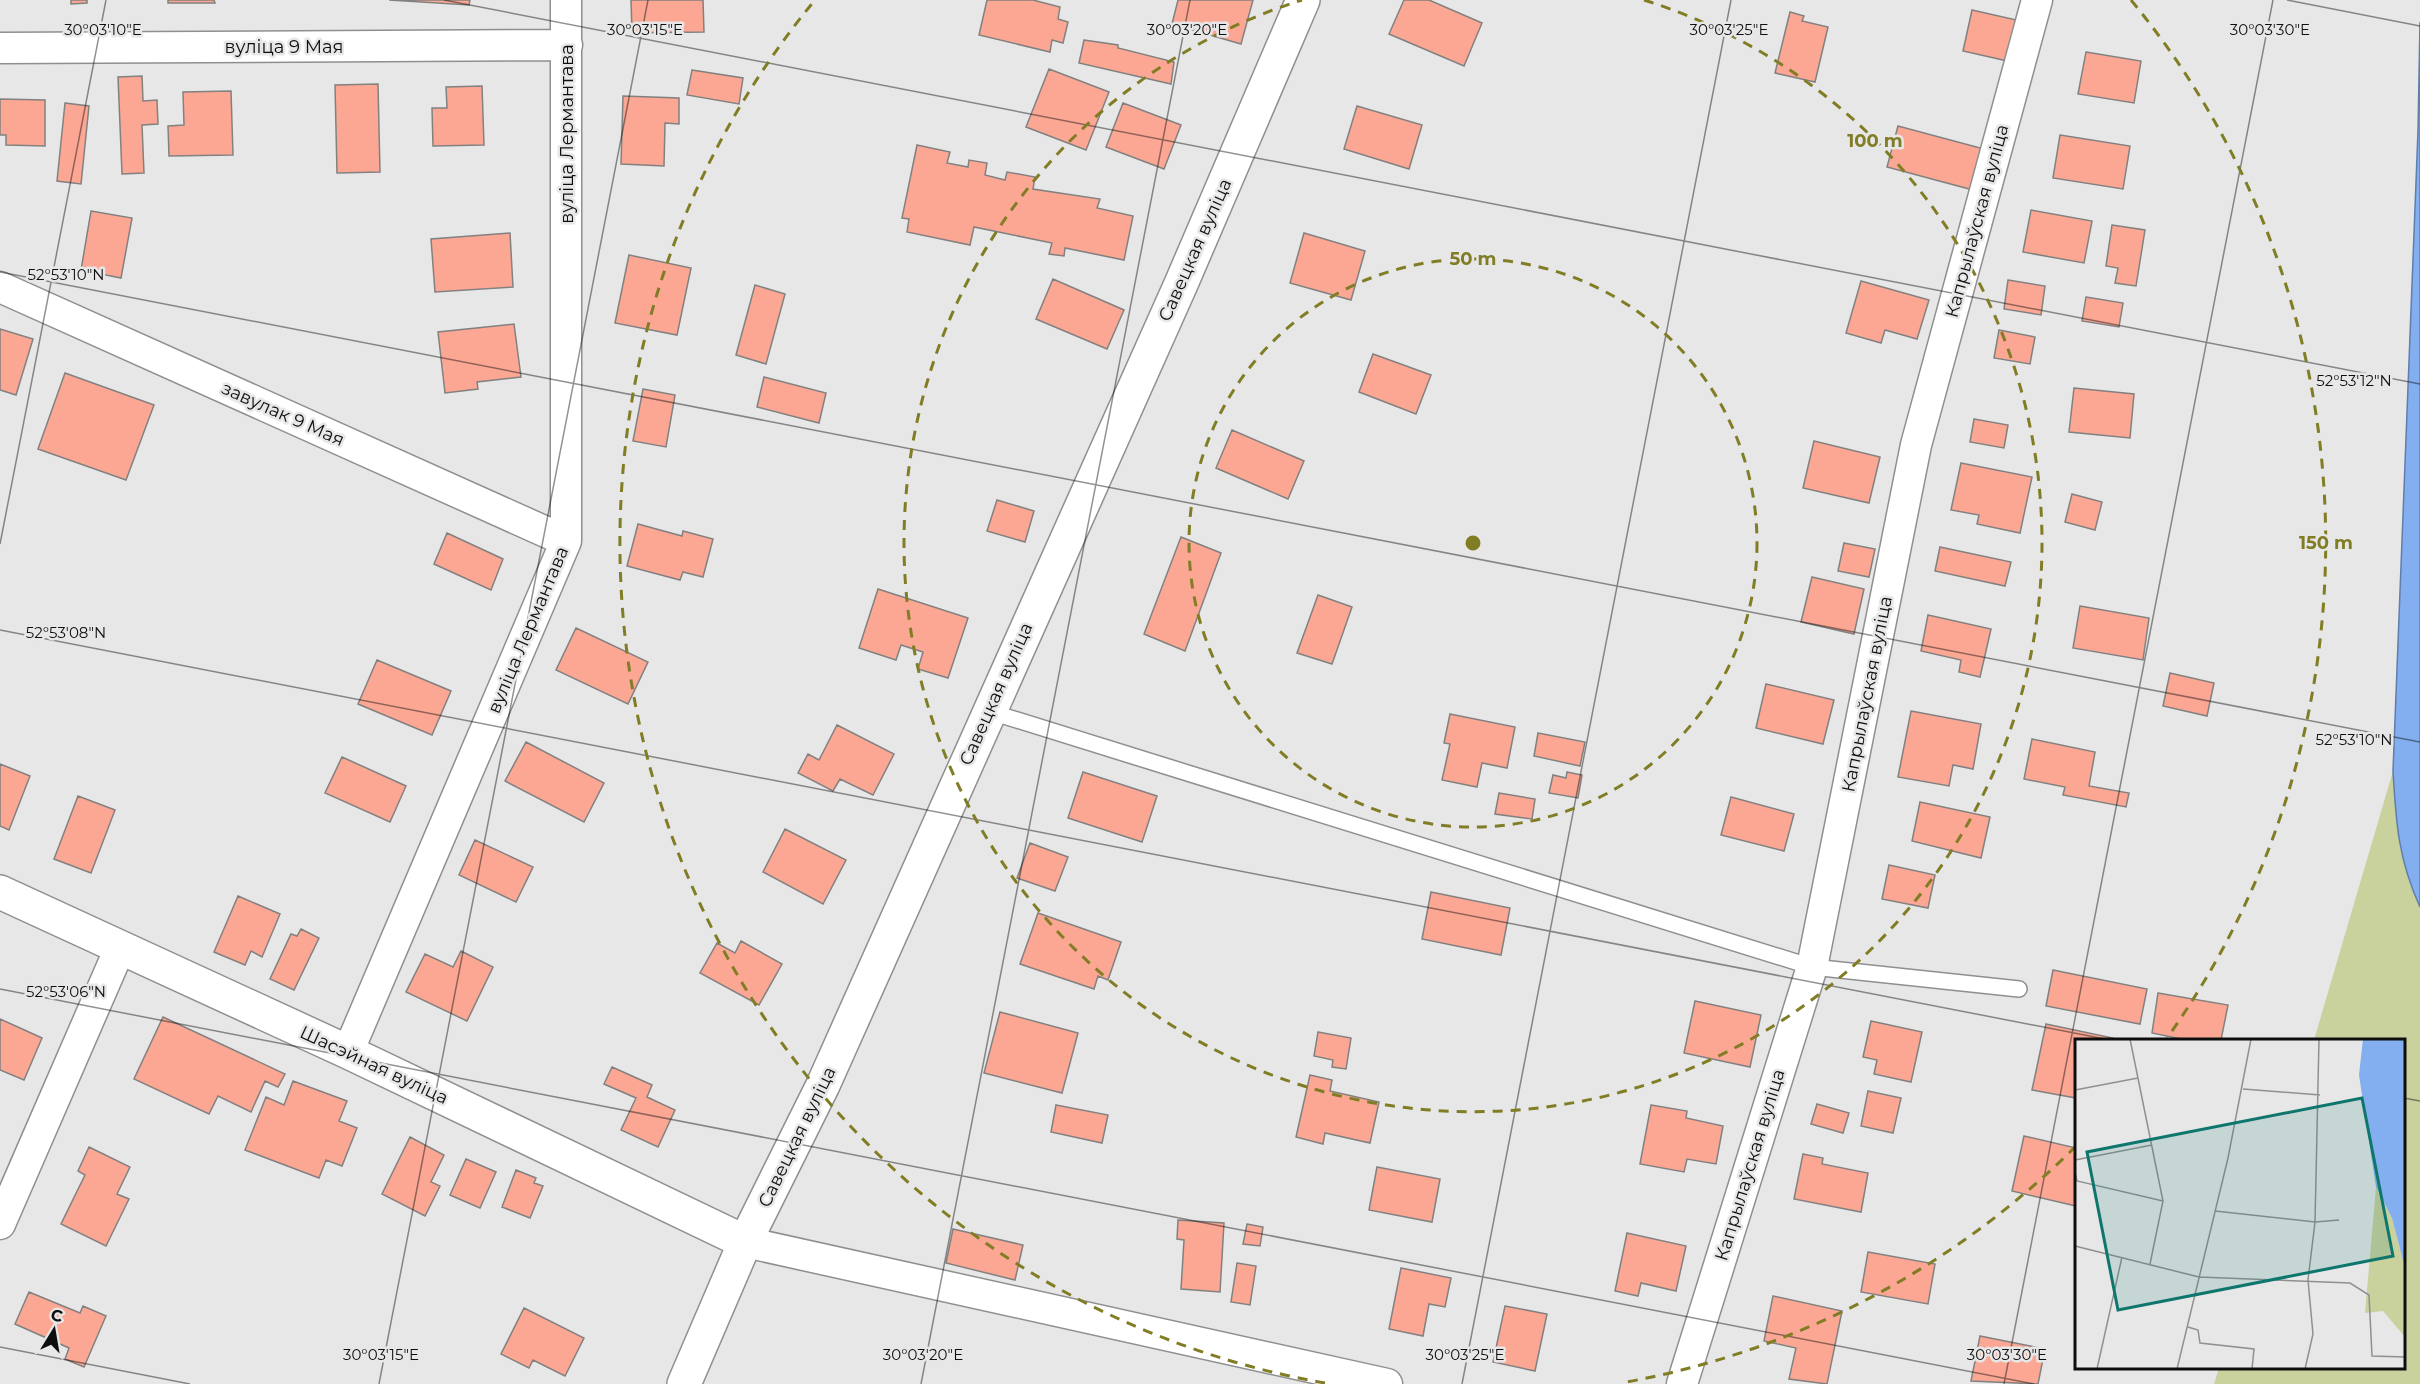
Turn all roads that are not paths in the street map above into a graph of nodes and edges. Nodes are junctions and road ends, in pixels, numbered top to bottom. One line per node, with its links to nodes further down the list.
1 (566, 0): 4 (street, вуліца Лермантава)
2 (1303, 0): 8 (main road, Савецкая вуліца)
3 (2037, 0): 11 (street, Капрылаўская вуліца)
4 (567, 45): 5 (street, вуліца 9 Мая); 7 (street, вуліца Лермантава)
5 (0, 48)
6 (0, 287): 7 (street, завулак 9 Мая)
7 (566, 541): 13 (street, вуліца Лермантава)
8 (988, 711): 11 (lane); 15 (main road, Савецкая вуліца)
9 (0, 892): 10 (main road, Шасэйная вуліца)
10 (120, 948): 13 (main road, Шасэйная вуліца); 14 (street)
11 (1812, 967): 12 (lane); 18 (street, Капрылаўская вуліца)
12 (2019, 989)
13 (348, 1052): 15 (main road, Шасэйная вуліца)
14 (0, 1224)
15 (745, 1242): 16 (main road, Савецкая вуліца); 17 (street)
16 (684, 1384)
17 (1387, 1384)
18 (1682, 1384)

